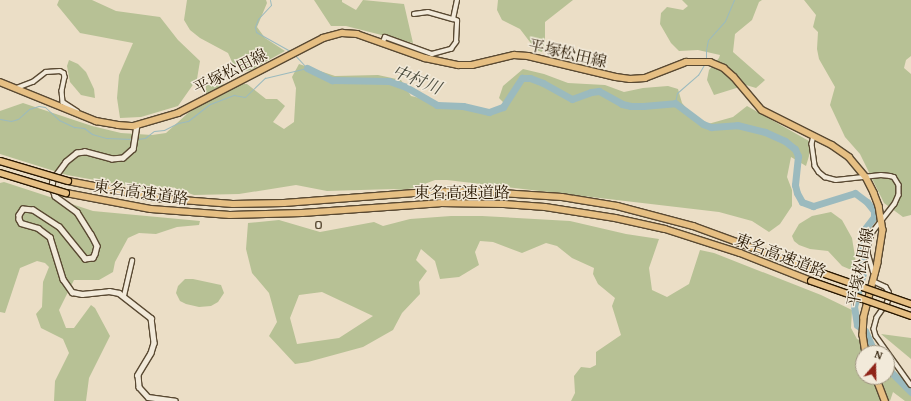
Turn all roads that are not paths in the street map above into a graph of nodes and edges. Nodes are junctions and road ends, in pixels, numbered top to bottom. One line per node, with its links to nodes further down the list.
1 (457, 0): 3 (street)
2 (414, 14): 3 (street)
3 (453, 19): 4 (street)
4 (383, 42): 8 (main road, 平塚松田線); 9 (main road, 平塚松田線)
5 (0, 82): 6 (main road, 平塚松田線)
6 (14, 89): 7 (main road, 平塚松田線); 7 (street)
7 (96, 121): 8 (main road, 平塚松田線)
8 (137, 127): 17 (street)
9 (814, 136): 12 (main road, 平塚松田線); 12 (street)
10 (0, 161): 18 (highway, 東名高速道路, bridge)
11 (0, 173): 19 (highway, 東名高速道路, bridge)
12 (866, 177): 13 (main road, 平塚松田線); 13 (street)
13 (882, 220): 15 (main road, 平塚松田線); 15 (street)
14 (132, 261): 17 (street)
15 (876, 272): 16 (main road, 平塚松田線)
16 (873, 281): 20 (main road, 平塚松田線); 22 (street)
17 (124, 296): 23 (street)
18 (911, 304)
19 (911, 316)
20 (865, 345)
21 (879, 385): 24 (main road)
22 (911, 385)
23 (175, 401)
24 (886, 401)

